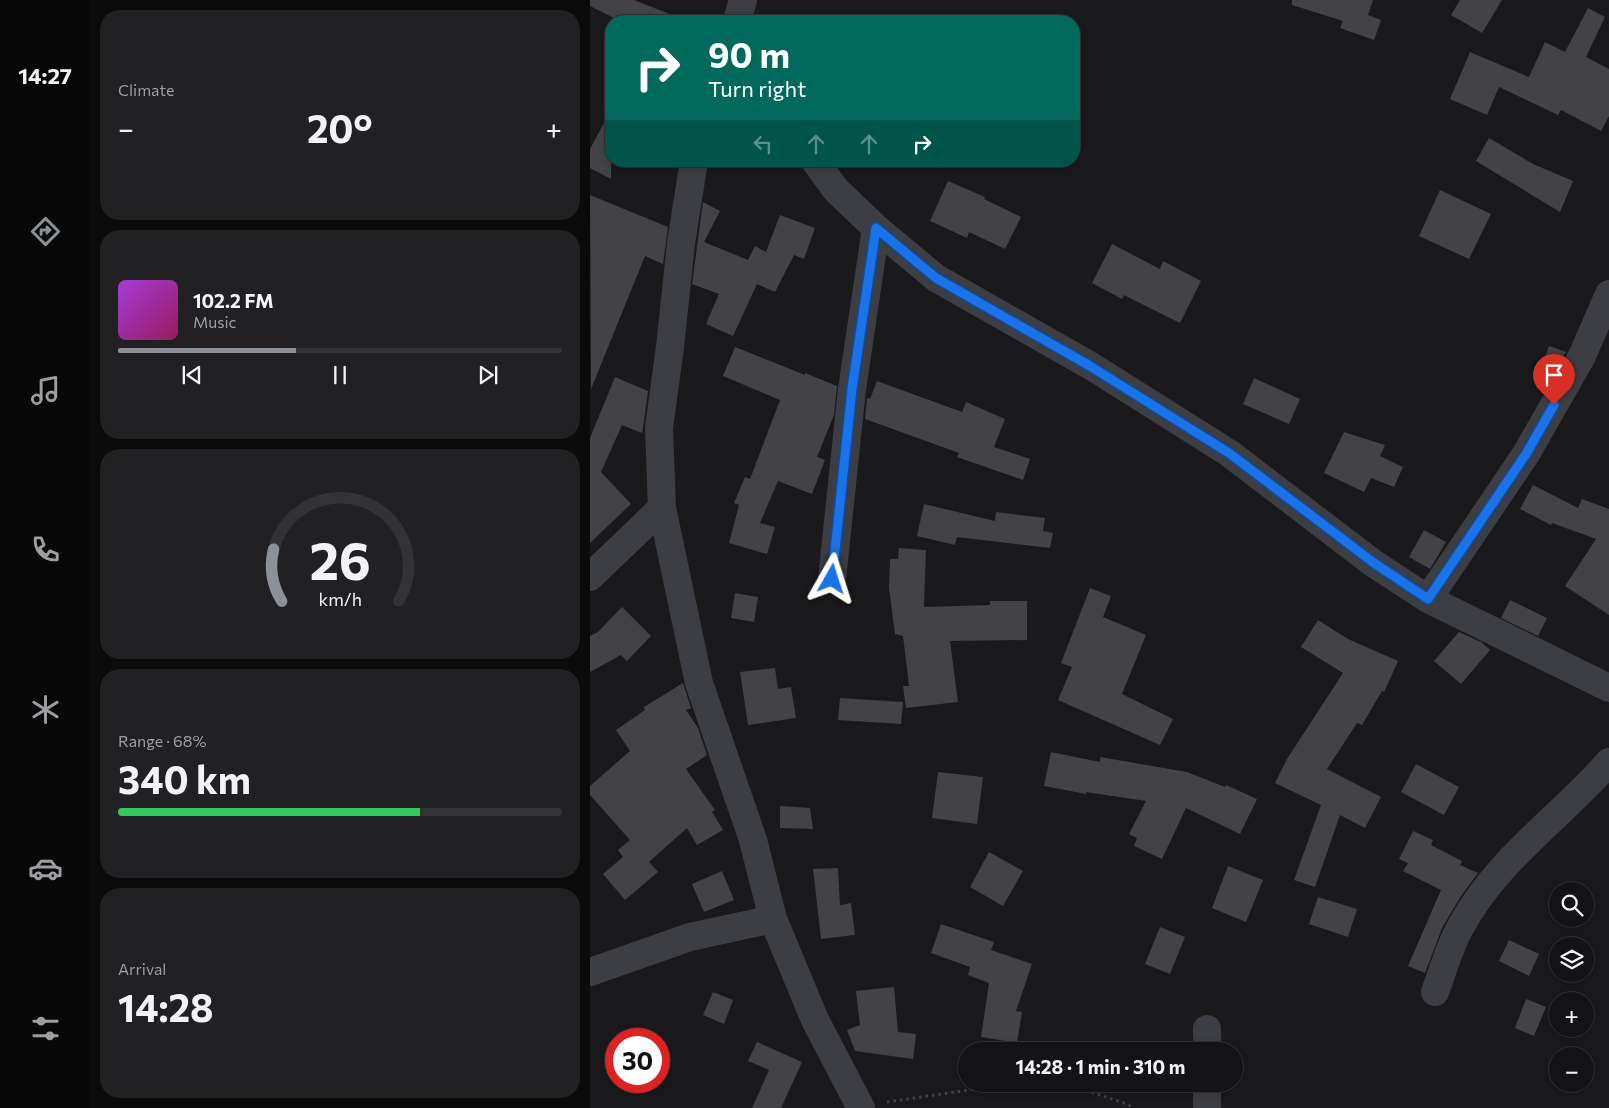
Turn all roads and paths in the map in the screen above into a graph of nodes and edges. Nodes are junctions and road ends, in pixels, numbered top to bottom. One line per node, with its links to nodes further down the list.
1 (743, 0): 3 (street)
2 (750, 0): 4 (street)
3 (739, 15)
4 (751, 15)
5 (693, 167): 9 (street)
6 (819, 167): 7 (street)
7 (876, 228): 11 (street); 12 (street)
8 (1609, 294): 12 (street)
9 (662, 508): 10 (street); 15 (street)
10 (590, 577)
11 (832, 579)
12 (1428, 599): 13 (street)
13 (1609, 688)
14 (1609, 762): 17 (street)
15 (773, 919): 16 (street); 21 (street)
16 (590, 972)
17 (1435, 992)
18 (958, 1092): 21 (path)
19 (1092, 1092): 22 (path)
20 (1207, 1092): 23 (street)
21 (860, 1107)
22 (1133, 1108)
23 (1207, 1108)

